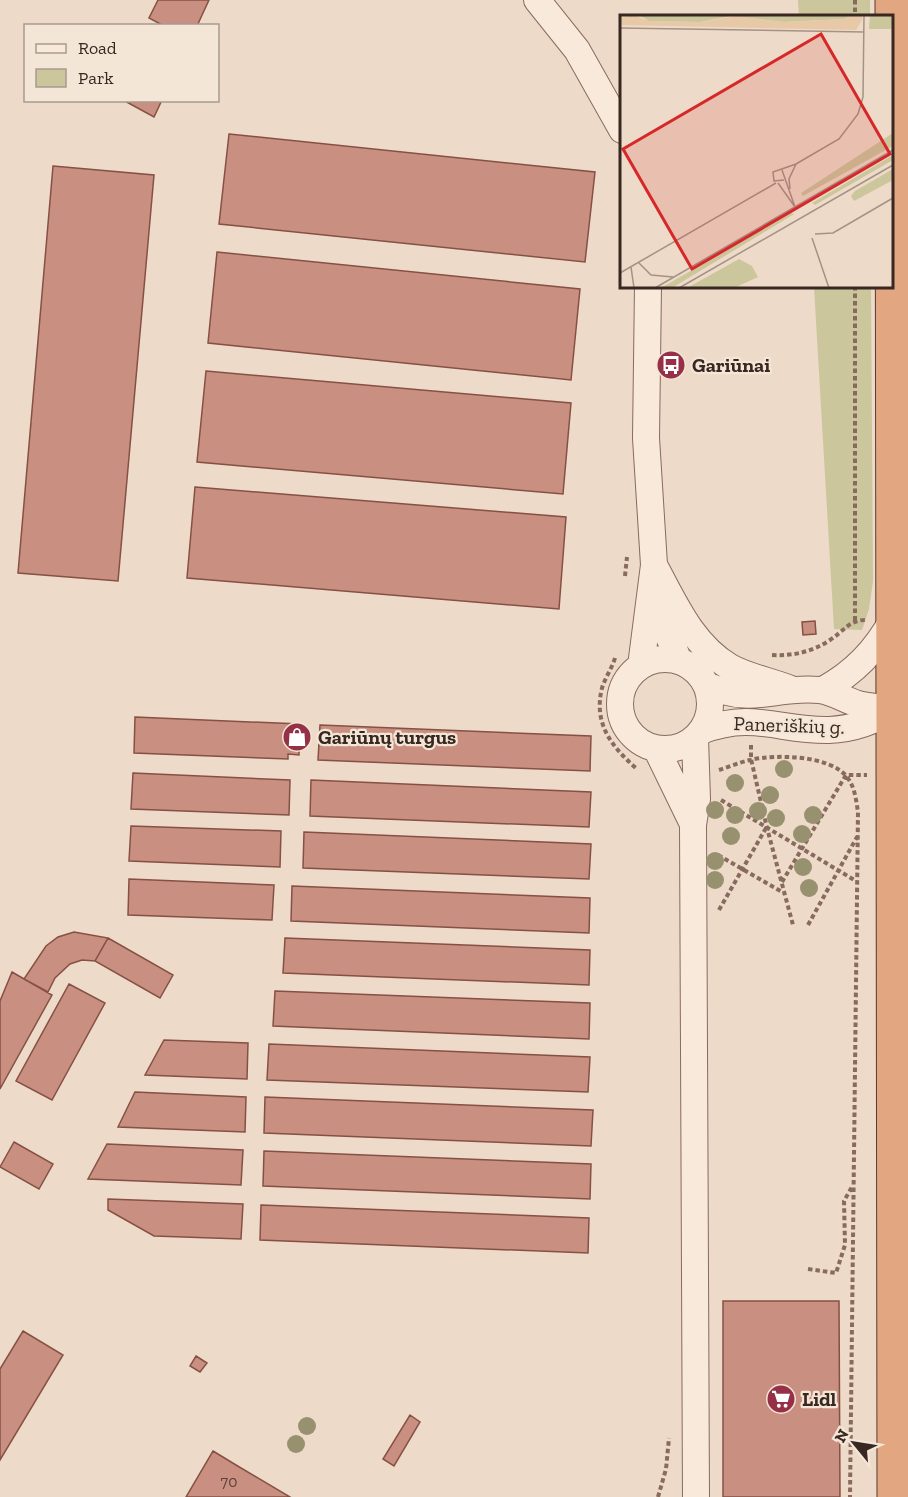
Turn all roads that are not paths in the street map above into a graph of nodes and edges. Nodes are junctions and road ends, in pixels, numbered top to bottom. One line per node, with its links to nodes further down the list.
1 (537, 0): 4 (street)
2 (892, 0): 3 (highway)
3 (892, 15)
4 (620, 128)
5 (648, 288): 7 (street)
6 (892, 288): 8 (highway)
7 (654, 565): 9 (street); 10 (street); 12 (street)
8 (893, 619): 13 (street); 14 (highway)
9 (679, 661): 10 (street); 11 (street, Paneriškių g.)
10 (641, 666): 16 (street)
11 (706, 685): 12 (street, Paneriškių g.); 15 (street, Paneriškių g.)
12 (791, 688): 13 (street, Paneriškių g.)
13 (823, 690): 14 (street, Paneriškių g.)
14 (901, 708): 15 (street, Paneriškių g.); 19 (highway)
15 (698, 734): 16 (street, Paneriškių g.); 17 (street)
16 (656, 748): 17 (street)
17 (693, 833): 18 (street)
18 (696, 1497)
19 (894, 1497)

